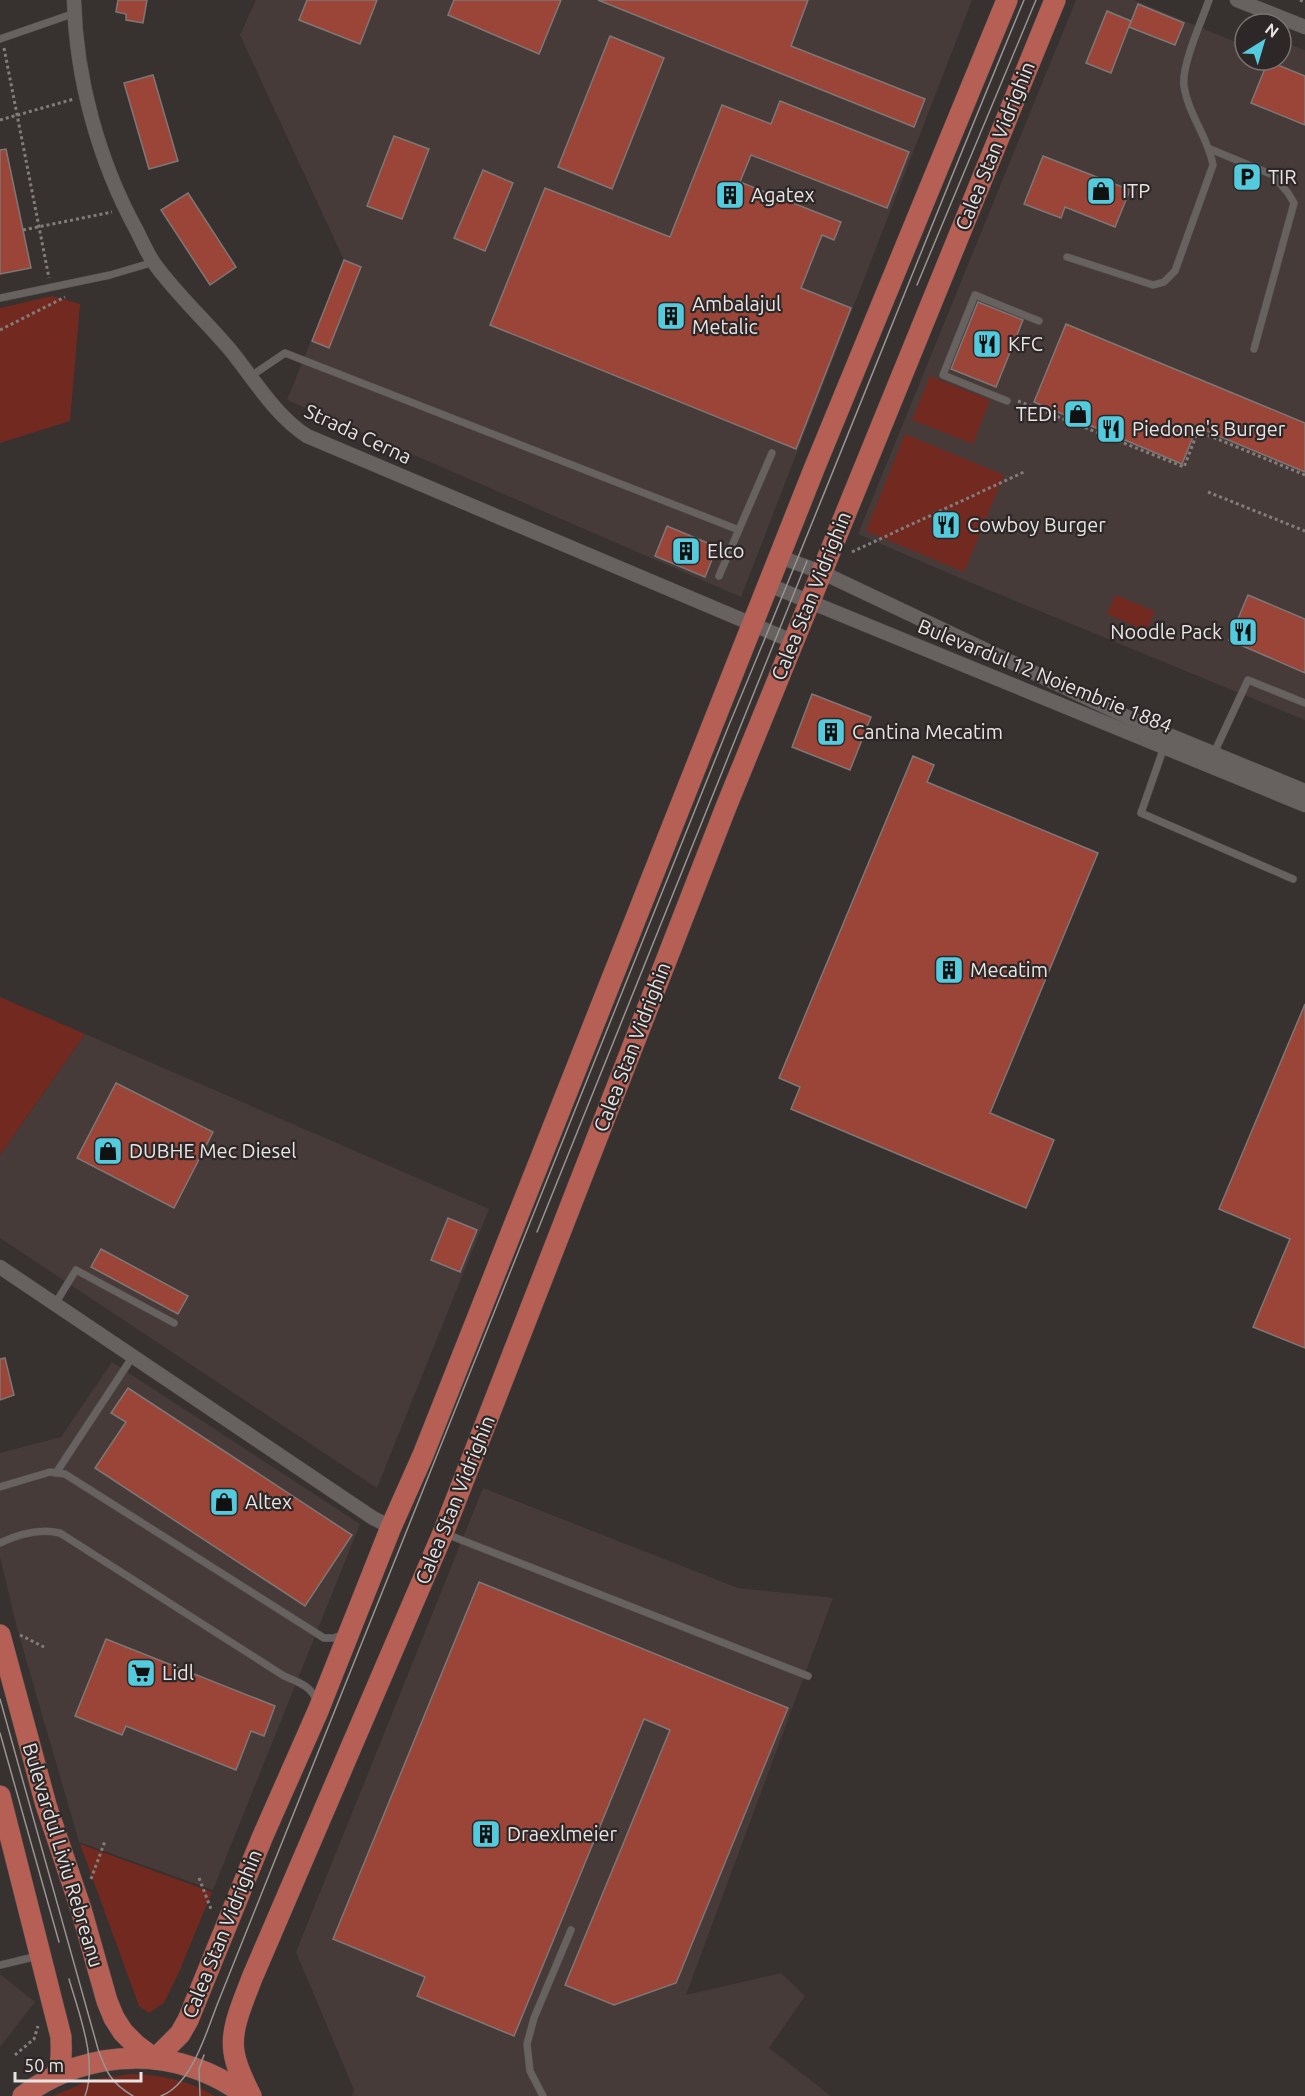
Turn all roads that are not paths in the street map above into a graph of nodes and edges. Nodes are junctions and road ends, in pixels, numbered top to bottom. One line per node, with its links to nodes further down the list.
1 (1007, 0): 18 (main road, Calea Stan Vidrighin)
2 (1055, 0): 19 (main road, Calea Stan Vidrighin)
3 (1209, 0): 8 (lane)
4 (1237, 0): 6 (street)
5 (75, 7): 7 (lane); 10 (street, Strada Cerna)
6 (1305, 27)
7 (1, 39)
8 (1210, 149): 9 (lane); 13 (lane)
9 (1067, 256)
10 (154, 262): 11 (lane); 14 (street, Strada Cerna)
11 (0, 298)
12 (1039, 321): 15 (lane)
13 (1254, 349)
14 (251, 376): 17 (lane); 23 (street, Strada Cerna)
15 (1008, 399)
16 (772, 453): 17 (lane)
17 (739, 530): 20 (lane)
18 (780, 557): 19 (street, Bulevardul 12 Noiembrie 1884); 21 (main road, Calea Stan Vidrighin)
19 (821, 572): 22 (main road, Calea Stan Vidrighin); 27 (street, Bulevardul 12 Noiembrie 1884)
20 (719, 576)
21 (769, 585): 22 (street, Bulevardul 12 Noiembrie 1884); 23 (main road, Calea Stan Vidrighin)
22 (809, 600): 24 (main road, Calea Stan Vidrighin); 26 (street, Bulevardul 12 Noiembrie 1884)
23 (753, 625): 24 (street, Strada Cerna); 37 (main road, Calea Stan Vidrighin)
24 (792, 641): 38 (main road, Calea Stan Vidrighin)
25 (1305, 703): 27 (lane)
26 (1164, 747): 29 (street, Bulevardul 12 Noiembrie 1884); 30 (lane)
27 (1214, 753): 28 (street, Bulevardul 12 Noiembrie 1884)
28 (1305, 791)
29 (1305, 805)
30 (1293, 879)
31 (0, 1267): 32 (street)
32 (55, 1304): 33 (lane); 34 (street)
33 (174, 1323)
34 (133, 1356): 35 (lane); 37 (street)
35 (56, 1473): 36 (lane); 40 (lane)
36 (0, 1487)
37 (391, 1527): 40 (main road, Calea Stan Vidrighin)
38 (443, 1533): 42 (lane); 51 (main road, Calea Stan Vidrighin)
39 (0, 1543): 43 (lane)
40 (351, 1630): 43 (main road, Calea Stan Vidrighin)
41 (9, 1635): 48 (main road, Bulevardul Liviu Rebreanu)
42 (808, 1676)
43 (318, 1711): 48 (main road, Calea Stan Vidrighin)
44 (0, 1796): 46 (main road)
45 (571, 1930): 52 (lane)
46 (41, 1955): 47 (lane); 49 (main road)
47 (0, 1965)
48 (155, 2059): 49 (main road); 51 (main road)
49 (55, 2076): 50 (main road)
50 (23, 2096)
51 (248, 2096)
52 (543, 2096)

